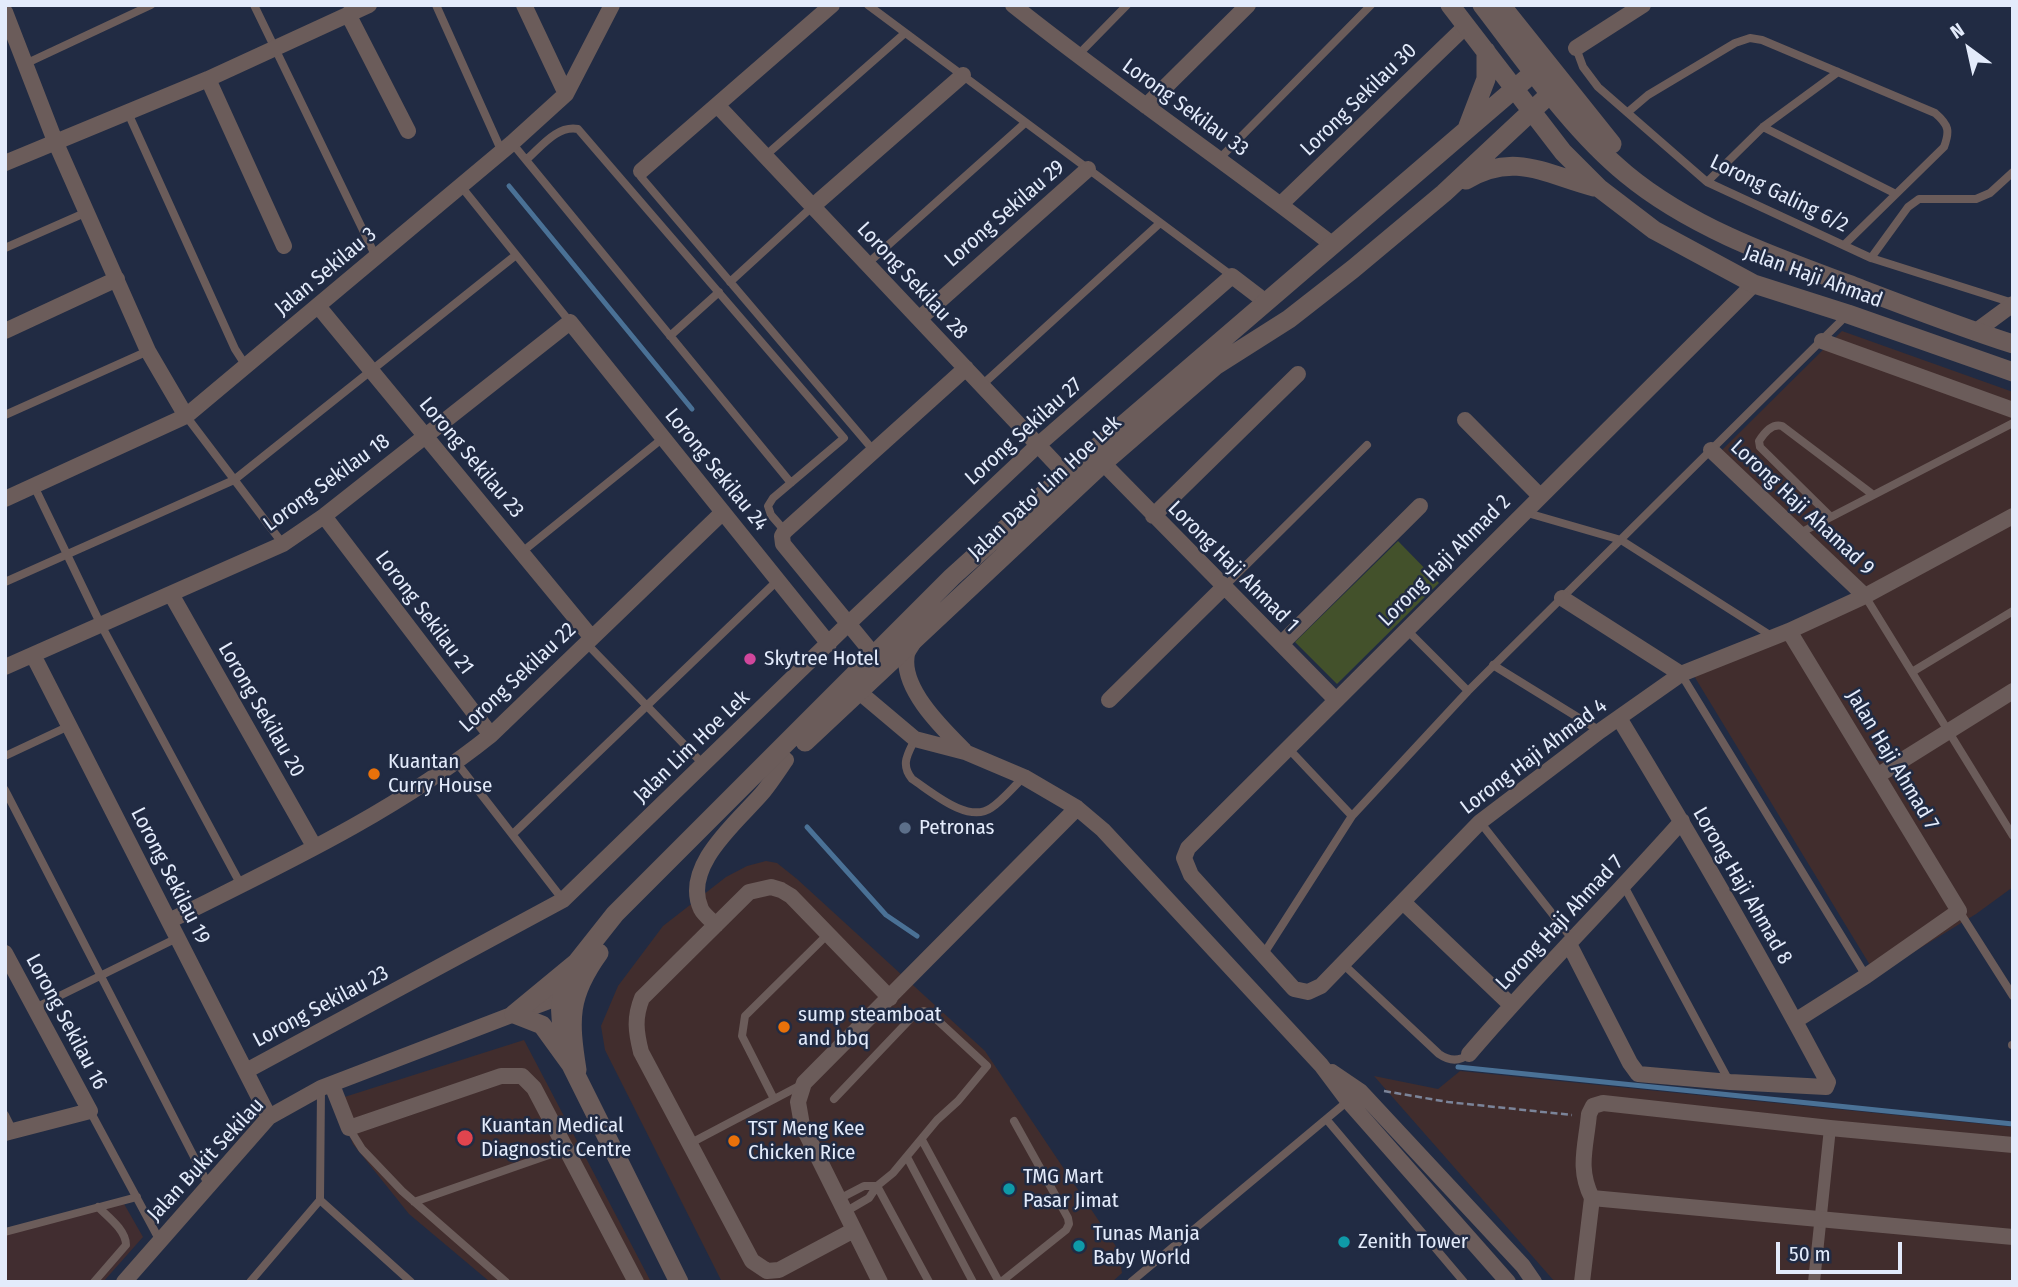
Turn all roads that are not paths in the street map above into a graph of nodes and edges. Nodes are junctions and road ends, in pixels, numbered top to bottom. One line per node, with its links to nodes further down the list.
1 (151, 5): 25 (lane)
2 (254, 5): 21 (lane)
3 (369, 5): 18 (street)
4 (436, 5): 43 (lane)
5 (524, 5): 32 (street)
6 (612, 5): 32 (street, Jalan Sekilau 3)
7 (832, 5): 33 (street)
8 (868, 5): 20 (lane)
9 (1013, 5): 24 (street, Lorong Sekilau 33)
10 (1128, 5): 24 (lane)
11 (1248, 5): 34 (street)
12 (1371, 5): 46 (lane)
13 (1450, 5): 19 (street, Jalan Haji Ahmad)
14 (1482, 5): 26 (street, Jalan Haji Ahmad)
15 (1501, 5): 56 (street, Jalan Haji Ahmad)
16 (1643, 5): 22 (street)
17 (5, 12): 25 (street)
18 (348, 14): 21 (street); 40 (street)
19 (1466, 26): 23 (street, Jalan Haji Ahmad); 57 (street, Lorong Sekilau 30)
20 (905, 33): 28 (lane); 44 (lane)
21 (275, 47): 29 (street); 66 (lane)
22 (1576, 48): 36 (lane, Lorong Galing 6/2)
23 (1486, 51): 30 (street, Jalan Haji Ahmad); 41 (street)
24 (1077, 56): 34 (street, Lorong Sekilau 33)
25 (24, 64): 42 (street)
26 (1534, 72): 30 (street, Jalan Dato' Lim Hoe Lek); 31 (street, Jalan Haji Ahmad)
27 (1838, 72): 36 (lane); 39 (lane); 55 (lane)
28 (962, 75): 38 (lane); 58 (street)
29 (208, 79): 37 (street); 63 (street)
30 (1514, 90): 35 (street, Jalan Haji Ahmad); 41 (street, Jalan Dato' Lim Hoe Lek)
31 (1551, 93): 35 (street, Jalan Dato' Lim Hoe Lek); 56 (street, Jalan Haji Ahmad)
32 (566, 94): 43 (street, Jalan Sekilau 3)
33 (717, 105): 44 (street, Lorong Sekilau 28); 49 (street)
34 (1146, 106): 46 (street, Lorong Sekilau 33)
35 (1531, 112): 53 (street, Jalan Haji Ahmad); 54 (street, Jalan Dato' Lim Hoe Lek)
36 (1628, 112): 51 (lane, Lorong Galing 6/2)
37 (128, 113): 42 (street); 86 (lane)
38 (1025, 123): 48 (lane); 68 (lane)
39 (1763, 127): 51 (lane); 55 (lane)
40 (408, 131)
41 (1467, 131): 61 (street, Jalan Dato' Lim Hoe Lek)
42 (55, 141): 45 (street); 59 (street)
43 (507, 147): 47 (lane); 52 (street, Jalan Sekilau 3)
44 (765, 156): 58 (street, Lorong Sekilau 28)
45 (7, 157)
46 (1220, 158): 57 (street, Lorong Sekilau 33)
47 (526, 160): 73 (lane); 82 (lane)
48 (1088, 169): 60 (lane); 78 (street, Lorong Sekilau 29)
49 (641, 171): 71 (lane)
50 (2013, 172): 67 (lane)
51 (1707, 183): 62 (lane, Lorong Galing 6/2)
52 (460, 186): 65 (lane); 66 (street, Jalan Sekilau 3)
53 (1599, 188): 54 (street); 72 (street, Jalan Haji Ahmad)
54 (1444, 193): 103 (street, Jalan Dato' Lim Hoe Lek)
55 (1896, 194): 62 (lane)
56 (1654, 196): 81 (street, Jalan Haji Ahmad)
57 (1281, 204): 61 (street, Lorong Sekilau 33)
58 (813, 206): 68 (street, Lorong Sekilau 28); 71 (lane)
59 (87, 212): 64 (lane); 70 (street)
60 (1160, 223): 69 (lane); 91 (lane)
61 (1333, 245): 74 (street, Jalan Dato' Lim Hoe Lek)
62 (1844, 245): 67 (lane, Lorong Galing 6/2)
63 (284, 246)
64 (5, 248)
65 (516, 255): 79 (lane); 88 (lane)
66 (376, 257): 76 (street, Jalan Sekilau 3)
67 (1871, 258): 75 (lane, Lorong Galing 6/2)
68 (867, 264): 78 (street, Lorong Sekilau 28)
69 (1232, 276): 74 (street); 99 (street, Lorong Sekilau 27)
70 (117, 279): 80 (street); 85 (street)
71 (730, 282): 102 (lane)
72 (1754, 284): 77 (street, Jalan Haji Ahmad); 109 (street, Lorong Haji Ahmad 2)
73 (719, 292): 82 (lane); 106 (lane)
74 (1266, 302): 105 (street, Jalan Dato' Lim Hoe Lek)
75 (2013, 303): 81 (street)
76 (318, 306): 86 (street, Jalan Sekilau 3); 88 (street, Lorong Sekilau 23)
77 (1848, 314): 83 (lane); 89 (street, Jalan Haji Ahmad)
78 (919, 319): 87 (street, Lorong Sekilau 28)
79 (570, 322): 97 (street, Lorong Sekilau 18); 98 (street, Lorong Sekilau 24)
80 (5, 331)
81 (1975, 332): 84 (street, Jalan Haji Ahmad)
82 (670, 335): 106 (lane)
83 (1822, 341): 92 (street); 101 (lane)
84 (2013, 344)
85 (148, 351): 93 (lane); 94 (street)
86 (246, 366): 94 (street, Jalan Sekilau 3)
87 (966, 368): 91 (street, Lorong Sekilau 28); 102 (street)
88 (371, 371): 97 (street, Lorong Sekilau 23); 104 (lane)
89 (2013, 372)
90 (1297, 374): 115 (street)
91 (982, 385): 99 (street, Lorong Sekilau 28)
92 (2013, 410)
93 (5, 415)
94 (186, 416): 104 (lane); 107 (street, Jalan Sekilau 3)
95 (1465, 420): 109 (street)
96 (2013, 424): 108 (lane)
97 (425, 436): 114 (street, Lorong Sekilau 18); 122 (street, Lorong Sekilau 23)
98 (663, 438): 112 (street, Lorong Sekilau 24); 122 (lane)
99 (1038, 444): 105 (street, Lorong Sekilau 28); 131 (street, Lorong Sekilau 27)
100 (1367, 445): 126 (lane)
101 (1711, 450): 119 (street, Lorong Haji Ahamad 9); 120 (lane)
102 (874, 451): 118 (street)
103 (1102, 463): 105 (street, Jalan Dato' Lim Hoe Lek); 115 (street, Lorong Haji Ahmad 1)
104 (234, 480): 121 (lane); 123 (lane)
105 (1072, 480): 135 (street, Jalan Dato' Lim Hoe Lek); 140 (street, Jalan Dato' Lim Hoe Lek)
106 (791, 483): 118 (lane)
107 (34, 486): 110 (street, Jalan Sekilau 3); 123 (lane)
108 (1872, 494): 116 (lane); 116 (lane)
109 (1540, 496): 113 (street, Lorong Haji Ahmad 2)
110 (5, 499)
111 (1420, 506): 138 (street)
112 (723, 512): 124 (street, Lorong Sekilau 24); 136 (street, Lorong Sekilau 22)
113 (1524, 512): 120 (lane); 133 (street, Lorong Haji Ahmad 2)
114 (324, 516): 121 (street, Lorong Sekilau 18); 155 (street, Lorong Sekilau 21)
115 (1153, 516): 126 (street, Lorong Haji Ahmad 1)
116 (1830, 516): 119 (lane)
117 (2013, 516): 128 (street, Lorong Haji Ahmad 4)
118 (785, 531): 131 (street)
119 (1800, 533): 128 (street, Lorong Haji Ahamad 9)
120 (1621, 540): 129 (lane); 134 (lane)
121 (283, 544): 127 (street, Lorong Sekilau 18)
122 (522, 552): 136 (street, Lorong Sekilau 23)
123 (67, 554): 125 (lane); 132 (lane)
124 (778, 580): 137 (street, Lorong Sekilau 24); 150 (lane)
125 (5, 582)
126 (1224, 587): 138 (street, Lorong Haji Ahmad 1); 149 (street)
127 (171, 594): 132 (street, Lorong Sekilau 18); 172 (street, Lorong Sekilau 20)
128 (1865, 596): 134 (street, Lorong Haji Ahmad 4); 143 (lane)
129 (1562, 598): 141 (lane); 144 (street)
130 (2013, 611): 143 (lane)
131 (849, 623): 137 (street, Jalan Lim Hoe Lek); 140 (street)
132 (101, 625): 139 (street, Lorong Sekilau 18); 174 (lane)
133 (1406, 629): 146 (lane); 148 (street, Lorong Haji Ahmad 2)
134 (1781, 634): 144 (street, Lorong Haji Ahmad 4); 163 (street, Jalan Haji Ahmad 7)
135 (917, 637): 145 (street, Jalan Dato' Lim Hoe Lek); 158 (street)
136 (589, 641): 150 (lane); 155 (street, Lorong Sekilau 22)
137 (829, 644): 162 (street, Jalan Lim Hoe Lek)
138 (1281, 644): 148 (street, Lorong Haji Ahmad 1)
139 (33, 655): 142 (street, Lorong Sekilau 18); 152 (street, Lorong Sekilau 19)
140 (874, 655): 187 (street, Jalan Dato' Lim Hoe Lek)
141 (1493, 665): 146 (lane); 153 (lane)
142 (5, 667)
143 (1912, 671): 154 (lane)
144 (1682, 674): 151 (street, Lorong Haji Ahmad 4); 191 (lane)
145 (859, 691): 156 (street); 160 (street, Jalan Dato' Lim Hoe Lek)
146 (1468, 691): 167 (lane)
147 (2013, 691): 154 (street)
148 (1335, 699): 157 (street, Lorong Haji Ahmad 2)
149 (1109, 700)
150 (647, 706): 162 (lane); 170 (lane)
151 (1619, 718): 153 (street, Lorong Haji Ahmad 4); 168 (street, Lorong Haji Ahmad 8)
152 (69, 726): 159 (lane); 179 (street, Lorong Sekilau 19)
153 (1600, 731): 169 (street, Lorong Haji Ahmad 4)
154 (1949, 731): 163 (street); 171 (lane)
155 (491, 736): 161 (street, Lorong Sekilau 22)
156 (915, 738): 158 (street); 164 (lane)
157 (1287, 747): 167 (lane); 173 (street, Lorong Haji Ahmad 2)
158 (965, 752): 164 (street)
159 (5, 756)
160 (786, 760): 180 (street); 184 (street, Jalan Dato' Lim Hoe Lek)
161 (457, 763): 170 (lane); 172 (street, Lorong Sekilau 22)
162 (704, 765): 176 (street, Jalan Lim Hoe Lek)
163 (1877, 776): 178 (street, Jalan Haji Ahmad 7)
164 (1024, 777): 166 (street)
165 (5, 790): 190 (lane)
166 (1077, 808): 192 (street); 195 (street)
167 (1352, 817): 186 (lane)
168 (1682, 821): 175 (street, Lorong Haji Ahmad 7); 199 (street, Lorong Haji Ahmad 8)
169 (1479, 822): 177 (street, Lorong Haji Ahmad 4); 183 (lane)
170 (513, 834): 176 (lane)
171 (2013, 836)
172 (314, 846): 174 (street, Lorong Sekilau 22)
173 (1191, 875): 186 (street, Lorong Haji Ahmad 4)
174 (241, 886): 179 (street, Lorong Sekilau 22)
175 (1624, 886): 183 (street, Lorong Haji Ahmad 7); 204 (lane)
176 (563, 900): 201 (street, Lorong Sekilau 23)
177 (1403, 902): 188 (street, Lorong Haji Ahmad 4); 196 (street)
178 (1959, 911): 191 (street); 193 (lane)
179 (169, 921): 182 (street, Lorong Sekilau 19)
180 (716, 925): 181 (street); 218 (street)
181 (828, 934): 195 (street); 207 (lane)
182 (177, 937): 190 (lane); 201 (street, Lorong Sekilau 19)
183 (1571, 942): 196 (street, Lorong Haji Ahmad 7); 204 (street)
184 (600, 950): 194 (street, Jalan Dato' Lim Hoe Lek); 202 (street, Jalan Dato' Lim Hoe Lek)
185 (5, 953): 197 (street, Lorong Sekilau 16)
186 (1263, 955): 189 (street, Lorong Haji Ahmad 4)
187 (577, 962): 194 (street); 198 (street)
188 (1343, 964): 189 (street, Lorong Haji Ahmad 4); 200 (lane)
189 (1279, 972): 192 (street)
190 (101, 976): 197 (lane); 222 (lane)
191 (1866, 976): 199 (street)
192 (1256, 994): 206 (street)
193 (2013, 996)
194 (568, 997): 198 (street, Jalan Bukit Sekilau); 202 (street)
195 (890, 998): 203 (street)
196 (1511, 1004): 200 (street, Lorong Haji Ahmad 7)
197 (35, 1008): 209 (street, Lorong Sekilau 16)
198 (514, 1014): 202 (street); 205 (street, Jalan Bukit Sekilau)
199 (1795, 1021): 204 (street, Lorong Haji Ahmad 8)
200 (1469, 1054)
201 (246, 1071): 211 (street, Lorong Sekilau 19)
202 (575, 1073): 243 (street, Jalan Dato' Lim Hoe Lek)
203 (804, 1083): 207 (lane); 230 (street)
204 (1730, 1083)
205 (326, 1087): 211 (street, Jalan Bukit Sekilau); 214 (street); 228 (lane)
206 (1354, 1096): 212 (lane); 250 (street); 251 (street)
207 (774, 1099): 218 (lane)
208 (834, 1100): 217 (lane)
209 (90, 1111): 216 (street); 225 (lane)
210 (5, 1115): 216 (lane)
211 (269, 1117): 222 (street, Jalan Bukit Sekilau)
212 (1326, 1120): 248 (lane); 249 (lane)
213 (1014, 1121): 247 (lane)
214 (349, 1128): 220 (street); 229 (lane)
215 (1830, 1128): 219 (street); 227 (street); 232 (street)
216 (9, 1132)
217 (922, 1140): 221 (lane); 247 (lane)
218 (689, 1144): 233 (street)
219 (2013, 1145)
220 (566, 1149): 229 (lane); 242 (street)
221 (907, 1157): 224 (lane); 246 (lane)
222 (209, 1186): 236 (street, Jalan Bukit Sekilau)
223 (864, 1186): 224 (lane); 226 (lane); 230 (lane)
224 (877, 1186): 226 (lane); 245 (lane)
225 (137, 1197): 231 (lane); 236 (lane)
226 (869, 1198): 230 (lane)
227 (1592, 1198): 232 (street); 252 (street)
228 (320, 1200): 239 (lane); 240 (lane)
229 (414, 1202): 241 (lane)
230 (842, 1205): 233 (street)
231 (98, 1208): 234 (lane); 237 (lane)
232 (1821, 1219): 235 (street); 253 (street)
233 (854, 1230): 244 (street)
234 (5, 1232)
235 (2013, 1237)
236 (160, 1241): 238 (street, Jalan Bukit Sekilau)
237 (93, 1282)
238 (124, 1282)
239 (250, 1282)
240 (411, 1282)
241 (506, 1282)
242 (636, 1282)
243 (679, 1282)
244 (880, 1282)
245 (929, 1282)
246 (973, 1282)
247 (1000, 1282)
248 (1131, 1282)
249 (1464, 1282)
250 (1507, 1282)
251 (1534, 1282)
252 (1583, 1282)
253 (1814, 1282)

